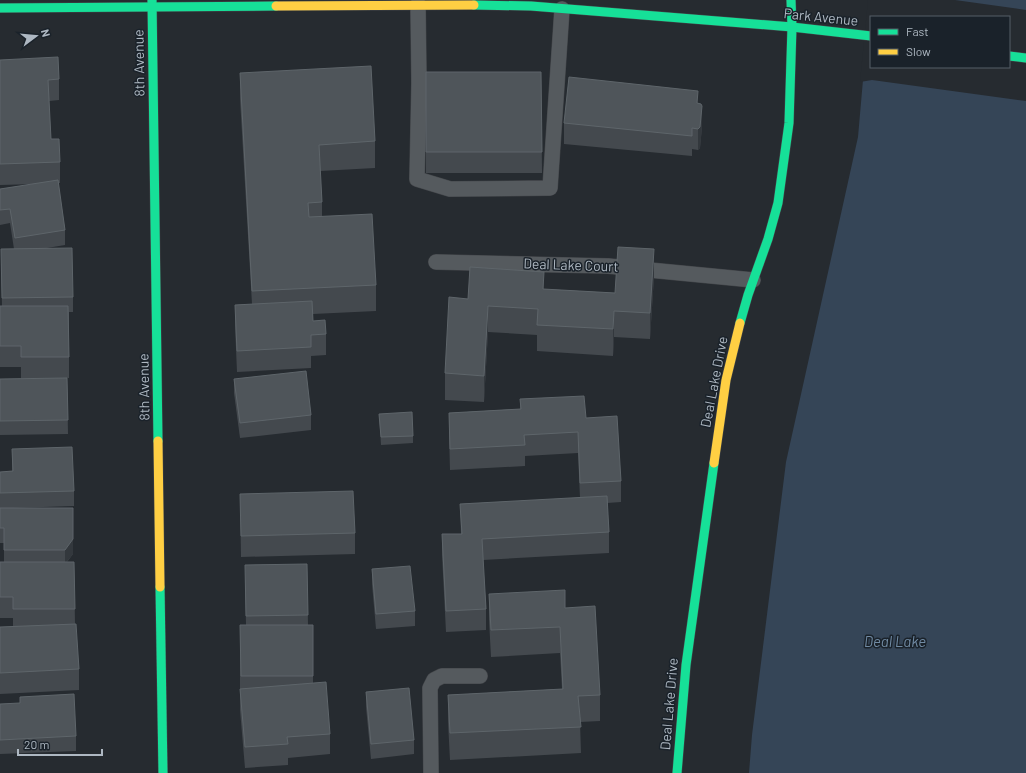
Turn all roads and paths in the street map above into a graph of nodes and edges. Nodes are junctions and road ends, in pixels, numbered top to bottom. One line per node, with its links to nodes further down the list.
1 (791, 0): 8 (street, Deal Lake Drive)
2 (385, 2): 4 (street, Park Avenue); 5 (street, Park Avenue)
3 (452, 2): 5 (street, Park Avenue); 7 (street, Park Avenue)
4 (152, 3): 6 (street, Park Avenue); 15 (street, 8th Avenue)
5 (418, 4): 7 (lane)
6 (0, 8)
7 (562, 9): 8 (street, Park Avenue)
8 (792, 27): 9 (street, Park Avenue); 13 (street, Deal Lake Drive)
9 (870, 36)
10 (1010, 56): 11 (street)
11 (1026, 58)
12 (436, 262): 13 (lane, Deal Lake Court)
13 (753, 280): 17 (street, Deal Lake Drive)
14 (480, 676): 16 (lane)
15 (163, 773)
16 (431, 773)
17 (676, 773)

